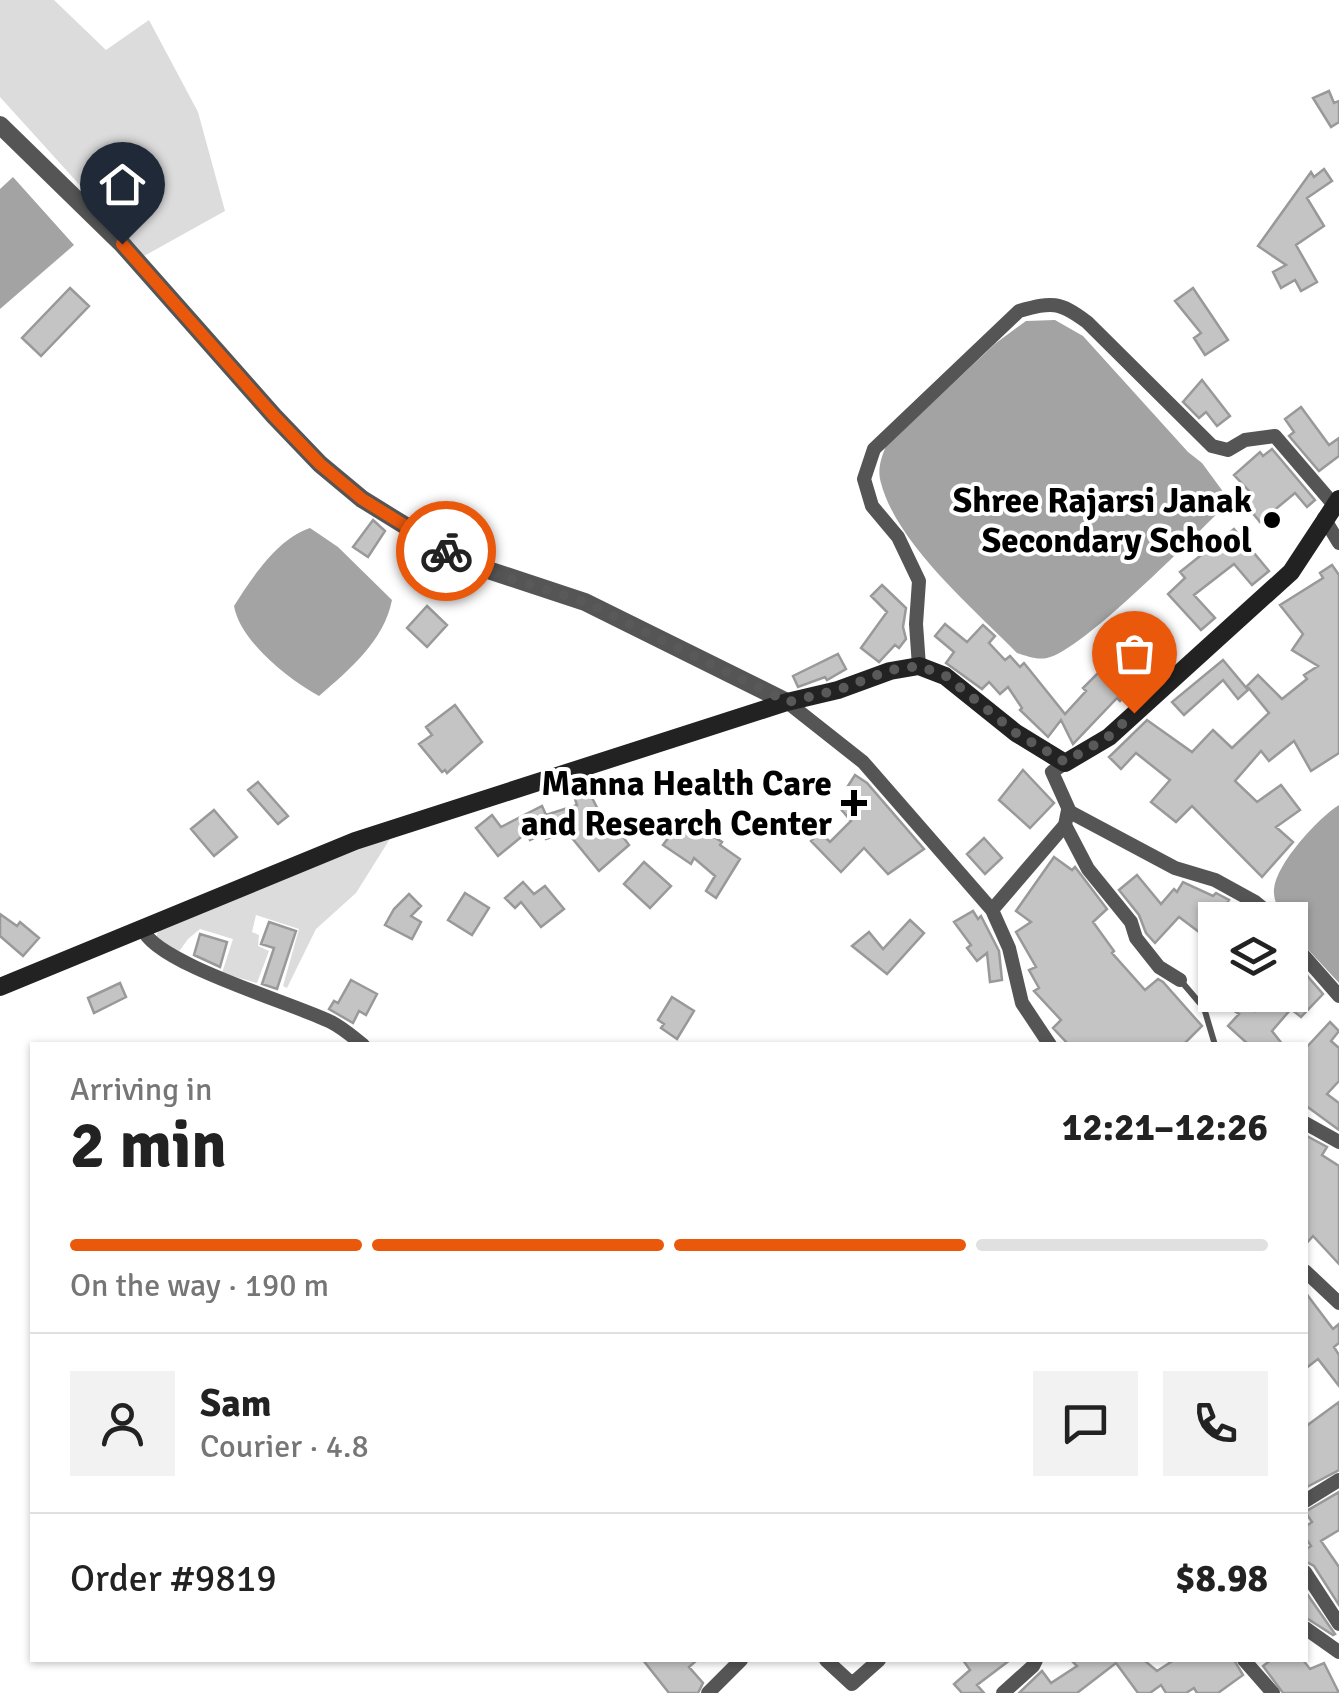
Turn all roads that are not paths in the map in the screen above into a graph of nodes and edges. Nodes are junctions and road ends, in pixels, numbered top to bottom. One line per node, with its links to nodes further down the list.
1 (0, 125): 5 (street)
2 (1332, 508): 3 (street); 4 (street); 6 (main road)
3 (1339, 542)
4 (919, 666): 5 (main road); 6 (main road)
5 (788, 702): 9 (street); 10 (main road)
6 (1065, 762): 7 (street)
7 (1066, 818): 8 (street); 9 (street); 12 (street)
8 (1254, 902)
9 (992, 910): 16 (street)
10 (143, 929): 13 (main road); 15 (street)
11 (1308, 961): 14 (street)
12 (1180, 980): 17 (lane)
13 (0, 988)
14 (1339, 996)
15 (359, 1042)
16 (1048, 1042)
17 (1214, 1042)
18 (1308, 1125): 19 (street)
19 (1339, 1142)
20 (1308, 1274): 21 (street)
21 (1339, 1303)
22 (1339, 1480): 23 (street)
23 (1308, 1499)
24 (1308, 1577): 25 (street)
25 (1339, 1624)
26 (1308, 1630): 27 (street)
27 (1338, 1646)
28 (739, 1662): 33 (street)
29 (828, 1662): 30 (street)
30 (877, 1662)
31 (1035, 1662): 34 (street)
32 (1246, 1662): 35 (street)
33 (708, 1693)
34 (1003, 1693)
35 (1273, 1693)

